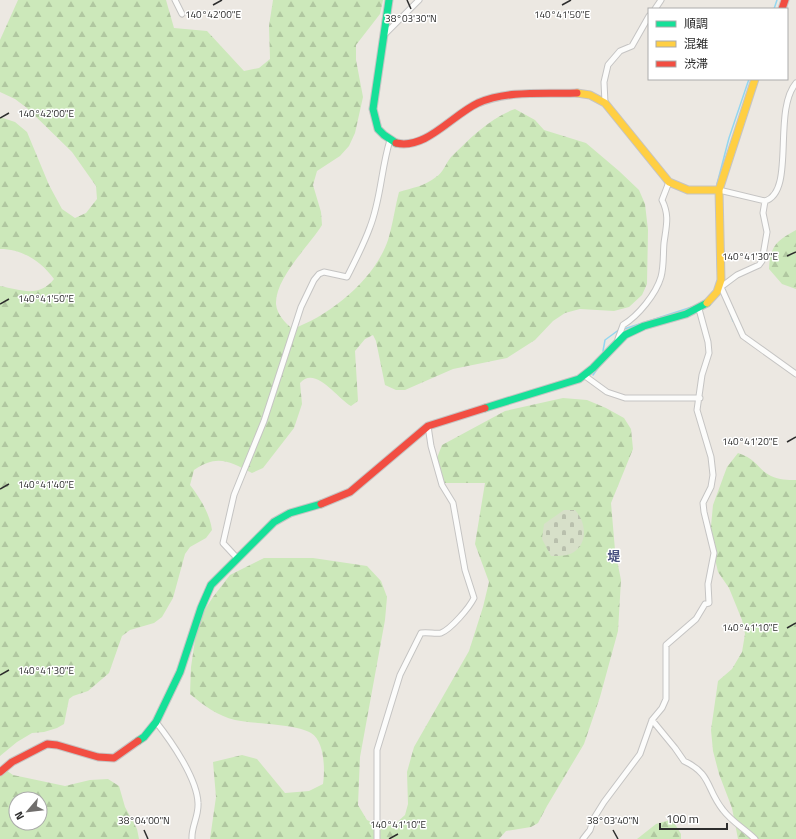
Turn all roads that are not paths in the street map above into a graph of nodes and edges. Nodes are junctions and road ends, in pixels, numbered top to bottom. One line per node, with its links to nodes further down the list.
1 (175, 0): 4 (street)
2 (389, 0): 6 (street)
3 (419, 0): 6 (street)
4 (182, 14)
5 (648, 18): 9 (street)
6 (383, 35): 10 (street)
7 (756, 80): 12 (street)
8 (796, 83): 13 (street)
9 (605, 103): 10 (street); 11 (street)
10 (390, 140): 21 (street)
11 (669, 182): 12 (street); 16 (street)
12 (719, 190): 13 (street); 14 (street)
13 (765, 200): 14 (street)
14 (721, 287): 15 (street); 17 (street)
15 (699, 310): 16 (street); 19 (street)
16 (620, 333): 18 (street)
17 (796, 374)
18 (585, 376): 19 (street); 20 (street)
19 (700, 398): 22 (street)
20 (428, 426): 21 (street); 26 (street)
21 (237, 558): 23 (street)
22 (652, 720): 27 (street); 28 (street)
23 (156, 722): 24 (street); 25 (street)
24 (0, 772)
25 (192, 839)
26 (377, 839)
27 (584, 839)
28 (755, 839)

